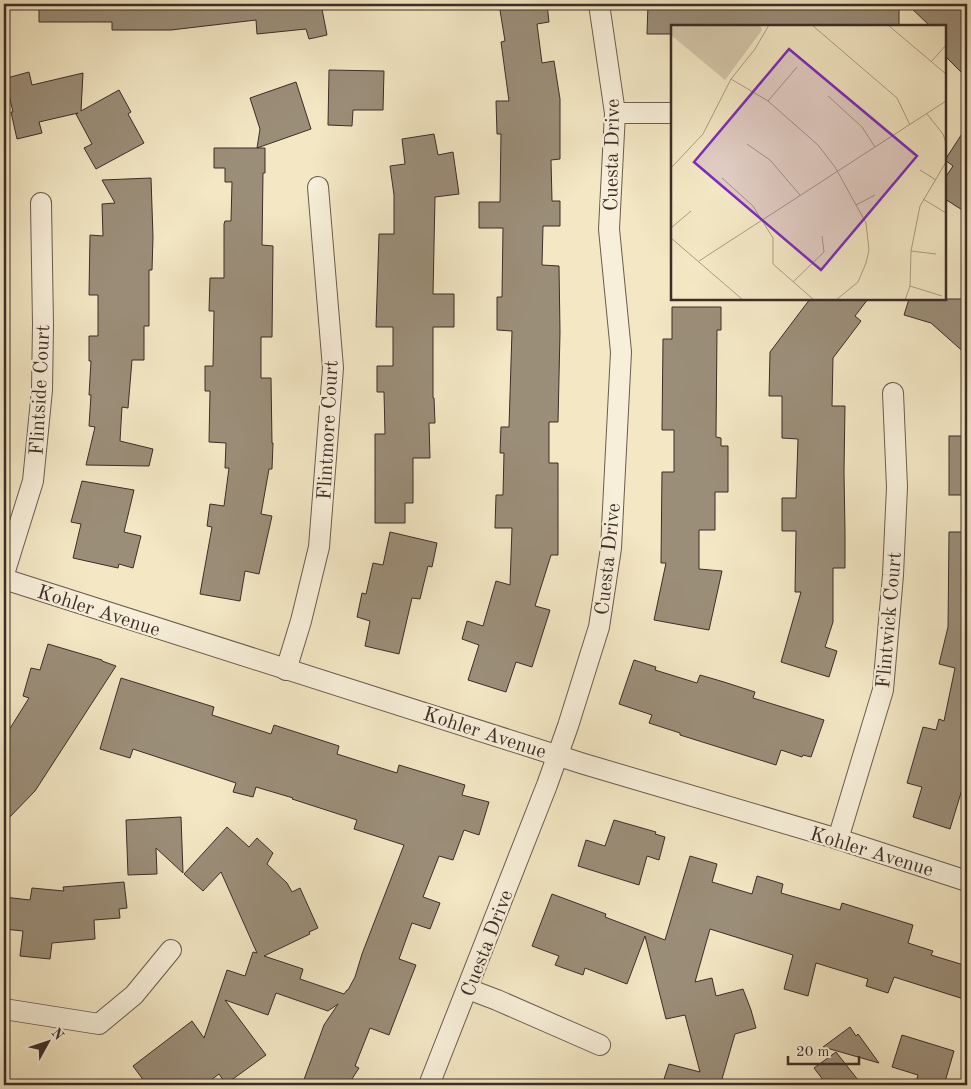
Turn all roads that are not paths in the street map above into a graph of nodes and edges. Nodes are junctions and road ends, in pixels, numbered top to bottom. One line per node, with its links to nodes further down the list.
1 (599, 4): 2 (street, Cuesta Drive)
2 (615, 113): 3 (street); 10 (street, Cuesta Drive)
3 (671, 113)
4 (318, 187): 9 (street, Flintmore Court)
5 (41, 203): 7 (street, Flintside Court)
6 (893, 393): 11 (street, Flintwick Court)
7 (4, 574)
8 (4, 579): 9 (street, Kohler Avenue)
9 (286, 670): 10 (street, Kohler Avenue)
10 (558, 756): 11 (street, Kohler Avenue); 14 (street, Cuesta Drive)
11 (838, 839): 12 (street, Kohler Avenue)
12 (967, 881)
13 (171, 950): 15 (street)
14 (468, 990): 16 (street); 17 (street, Cuesta Drive)
15 (4, 1009)
16 (600, 1045)
17 (429, 1085)

